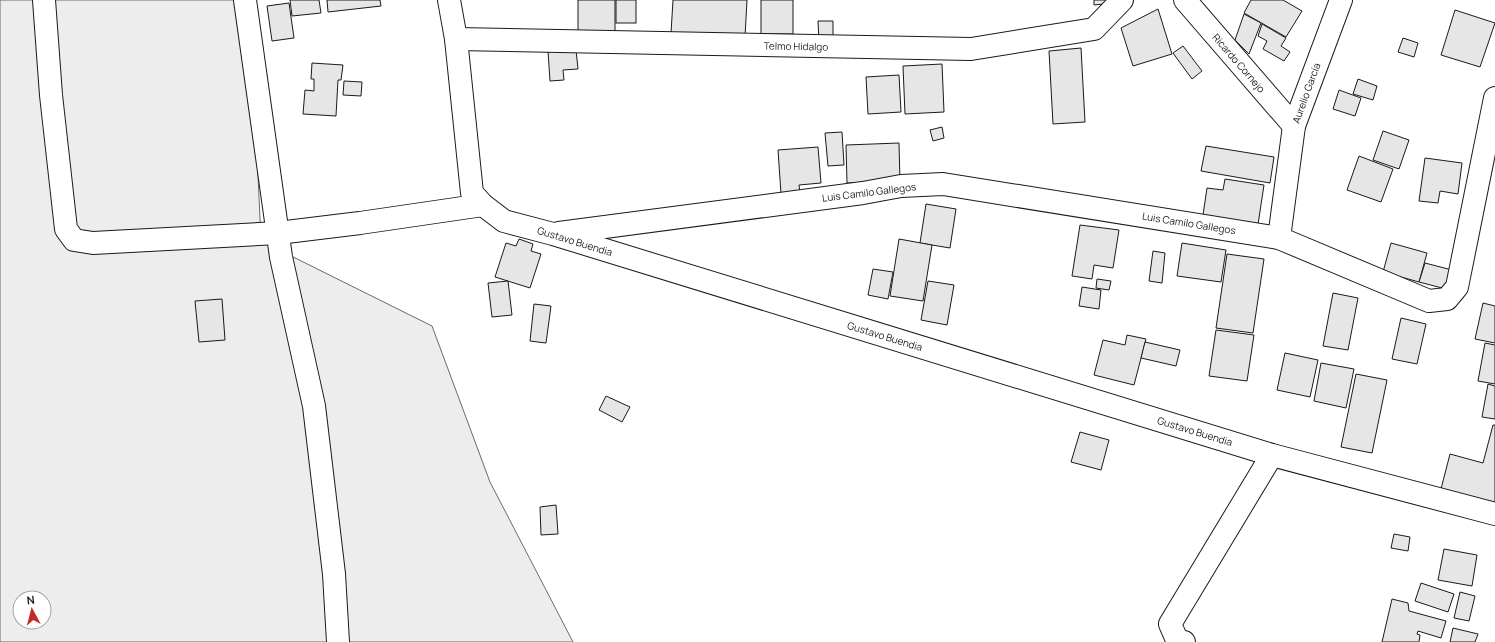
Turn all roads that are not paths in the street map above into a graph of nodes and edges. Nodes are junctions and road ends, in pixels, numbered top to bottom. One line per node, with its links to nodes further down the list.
1 (44, 0): 11 (street)
2 (245, 0): 11 (street)
3 (449, 0): 7 (street, Gustavo Buendia)
4 (1122, 0): 7 (street, Telmo Hidalgo)
5 (1185, 0): 9 (street, Ricardo Cornejo)
6 (1341, 0): 9 (street, Aurelio García)
7 (456, 39): 10 (street, Gustavo Buendia)
8 (1495, 98): 13 (street, Luis Camilo Gallegos)
9 (1294, 126): 13 (street, Aurelio García)
10 (484, 205): 11 (street); 12 (street, Gustavo Buendia)
11 (278, 233): 16 (street)
12 (553, 234): 13 (street, Luis Camilo Gallegos); 14 (street, Gustavo Buendia)
13 (1279, 238)
14 (1272, 455): 15 (street, Gustavo Buendia); 17 (street)
15 (1495, 514)
16 (338, 642)
17 (1184, 642)

